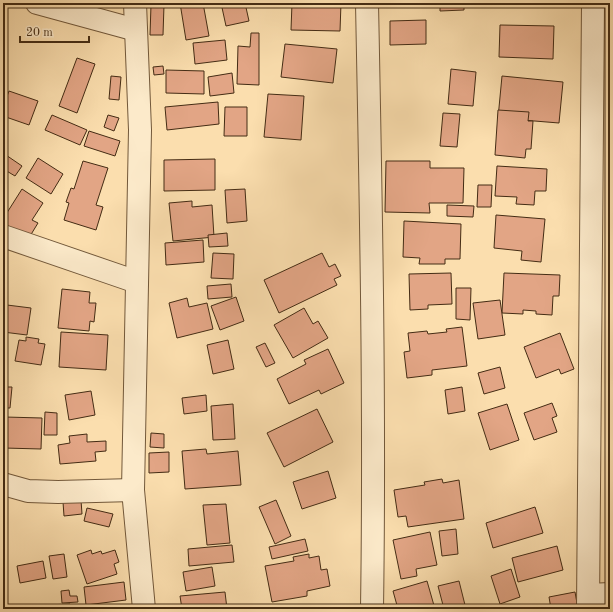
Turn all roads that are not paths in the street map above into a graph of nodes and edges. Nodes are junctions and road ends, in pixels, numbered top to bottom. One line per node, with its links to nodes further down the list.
1 (37, 3): 5 (street)
2 (135, 3): 5 (street)
3 (367, 3): 12 (street)
4 (593, 3): 10 (street)
5 (136, 30): 7 (street)
6 (3, 236): 7 (street)
7 (137, 282): 9 (street)
8 (3, 484): 9 (street)
9 (134, 490): 11 (street)
10 (596, 599)
11 (144, 609)
12 (372, 609)

